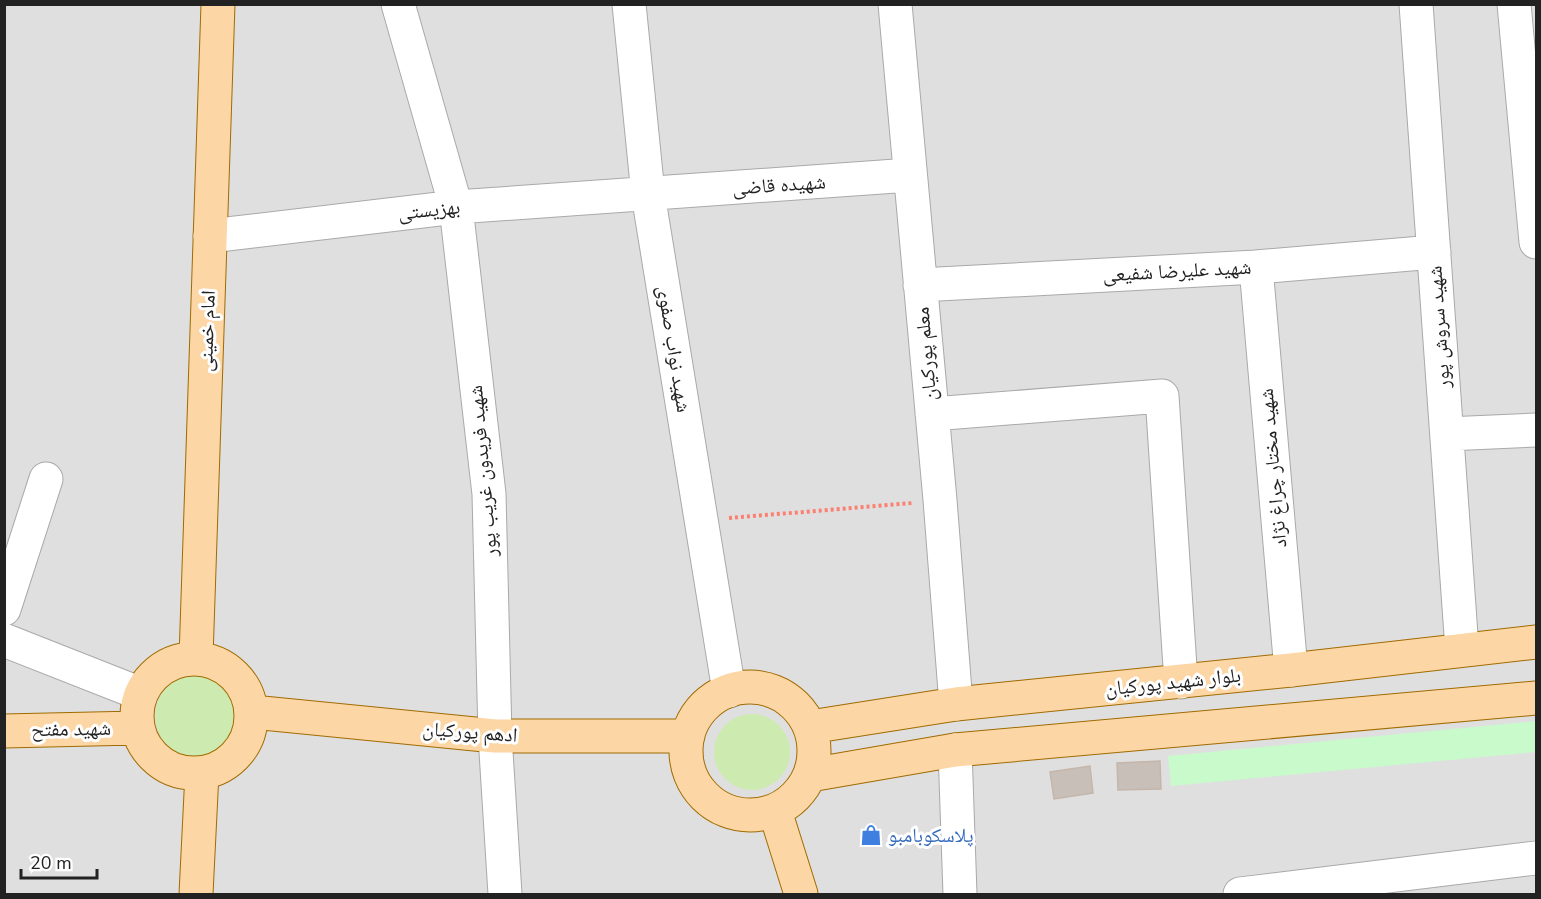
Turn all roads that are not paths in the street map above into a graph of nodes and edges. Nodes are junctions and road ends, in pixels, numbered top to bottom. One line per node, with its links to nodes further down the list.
1 (218, 4): 11 (main road, امام خمینی)
2 (398, 4): 10 (street, شهید فریدون غریب پور)
3 (630, 4): 9 (street, شهید نواب صفوی)
4 (895, 4): 8 (street, معلم پورکیان)
5 (1416, 4): 13 (street, شهید سروش پور)
6 (1514, 4): 7 (street)
7 (1533, 157): 12 (street)
8 (910, 175): 9 (street, شهیده قاضی); 15 (street, معلم پورکیان)
9 (648, 194): 10 (street, بهزیستی); 27 (street, شهید نواب صفوی)
10 (456, 207): 11 (street, بهزیستی); 35 (street, شهید فریدون غریب پور)
11 (210, 236): 24 (main road, امام خمینی)
12 (1536, 242)
13 (1434, 252): 14 (street, شهید علیرضا شفیعی); 18 (street, شهید سروش پور)
14 (1256, 267): 15 (street, شهید علیرضا شفیعی); 25 (street, شهید مختار چراغ نژاد)
15 (920, 285): 16 (street, معلم پورکیان)
16 (932, 414): 26 (street); 30 (street, معلم پورکیان)
17 (1536, 430): 18 (street)
18 (1447, 434): 23 (street, شهید سروش پور)
19 (46, 479): 20 (street)
20 (4, 609)
21 (4, 640): 28 (street)
22 (1536, 642): 23 (main road, بلوار شهید پورکیان)
23 (1462, 649): 25 (main road, بلوار شهید پورکیان)
24 (196, 658): 28 (main road); 31 (main road)
25 (1291, 670): 26 (main road, بلوار شهید پورکیان)
26 (1181, 681): 30 (main road, بلوار شهید پورکیان)
27 (729, 691): 32 (main road); 36 (main road)
28 (141, 694): 33 (main road)
29 (1536, 698): 37 (main road)
30 (956, 704): 32 (main road, بلوار شهید پورکیان)
31 (252, 712): 35 (main road, ادهم پورکیان); 38 (main road)
32 (810, 727): 39 (main road)
33 (137, 728): 34 (main road, شهید مفتح); 38 (main road)
34 (4, 730)
35 (495, 736): 36 (main road, ادهم پورکیان); 43 (street, شهید فریدون غریب پور)
36 (688, 736): 40 (main road)
37 (955, 750): 39 (main road); 45 (street)
38 (202, 773): 42 (main road)
39 (810, 776): 40 (main road)
40 (775, 811): 44 (main road)
41 (1536, 858): 46 (street)
42 (196, 894)
43 (505, 894)
44 (801, 894)
45 (960, 894)
46 (1240, 894)

